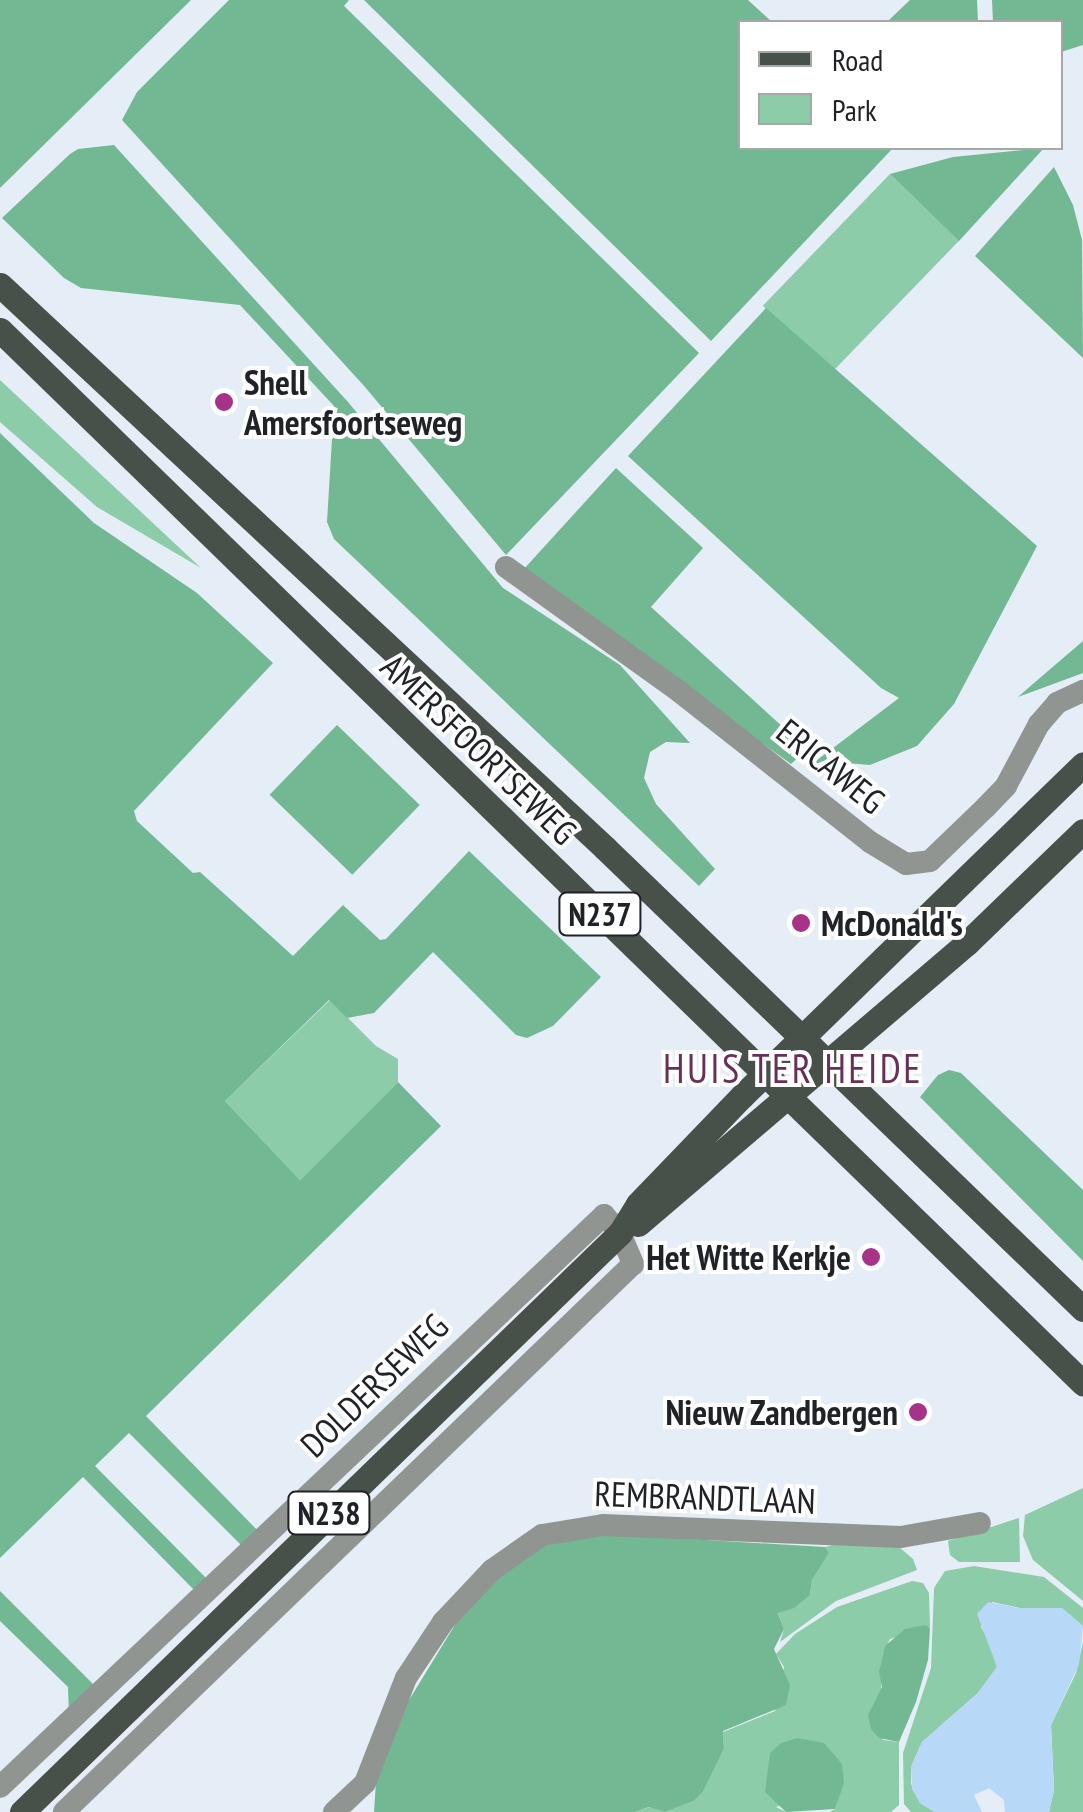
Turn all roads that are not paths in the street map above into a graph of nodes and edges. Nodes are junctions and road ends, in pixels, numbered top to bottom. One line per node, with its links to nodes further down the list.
1 (0, 285): 7 (main road, AMERSFOORTSEWEG / N237)
2 (0, 330): 9 (main road, AMERSFOORTSEWEG / N237)
3 (506, 567): 4 (street, ERICAWEG)
4 (1083, 692)
5 (1083, 764): 7 (main road, N238)
6 (1083, 830): 8 (main road, N238)
7 (803, 1038): 8 (main road, AMERSFOORTSEWEG / N237); 9 (main road, N238)
8 (828, 1062): 10 (main road, N238); 12 (main road, AMERSFOORTSEWEG / N237)
9 (766, 1073): 10 (main road, AMERSFOORTSEWEG / N237); 11 (main road, DOLDERSEWEG / N238)
10 (789, 1096): 11 (main road, DOLDERSEWEG / N238); 13 (main road, AMERSFOORTSEWEG / N237)
11 (620, 1233): 16 (street, DOLDERSEWEG); 17 (main road, DOLDERSEWEG / N238); 19 (street)
12 (1083, 1309)
13 (1083, 1384)
14 (980, 1522): 15 (street, REMBRANDTLAAN)
15 (365, 1782): 20 (street, REMBRANDTLAAN); 21 (street)
16 (0, 1787)
17 (30, 1803): 18 (main road, DOLDERSEWEG / N238)
18 (11, 1812)
19 (64, 1812)
20 (334, 1812)
21 (365, 1812)

